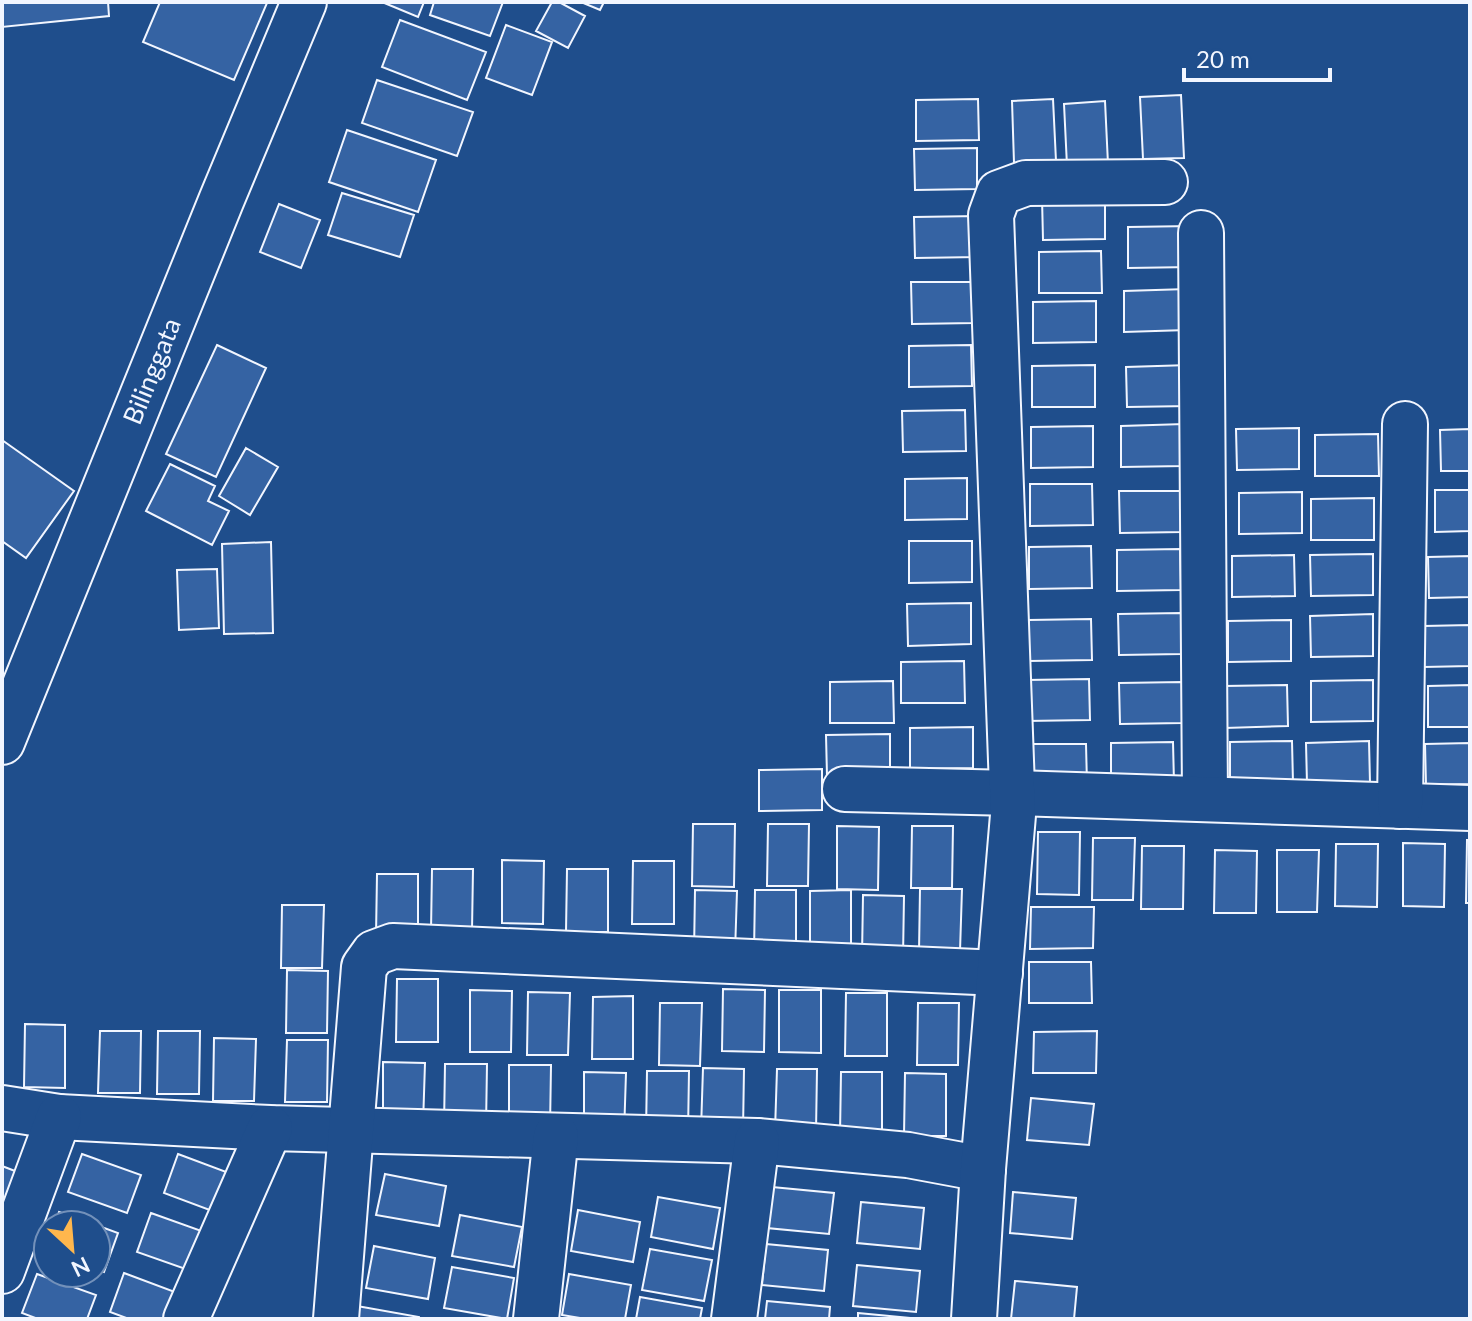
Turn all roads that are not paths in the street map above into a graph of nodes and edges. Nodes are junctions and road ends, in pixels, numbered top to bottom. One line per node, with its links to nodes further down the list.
1 (304, 2): 5 (street, Bilinggata)
2 (1165, 182): 7 (street)
3 (1201, 233): 8 (street)
4 (1405, 424): 9 (street)
5 (2, 742)
6 (845, 789): 7 (street)
7 (1013, 793): 8 (street); 11 (street)
8 (1205, 799): 9 (street)
9 (1400, 806): 10 (street)
10 (1470, 808)
11 (1000, 973): 15 (street); 18 (street)
12 (2, 1108): 13 (street)
13 (59, 1117): 14 (street); 19 (street)
14 (270, 1128): 15 (street); 20 (street)
15 (351, 1131): 16 (street); 21 (street)
16 (556, 1136): 17 (street); 22 (street)
17 (757, 1141): 18 (street); 23 (street)
18 (983, 1169): 24 (street)
19 (2, 1271)
20 (186, 1319)
21 (336, 1319)
22 (536, 1319)
23 (734, 1319)
24 (974, 1319)

